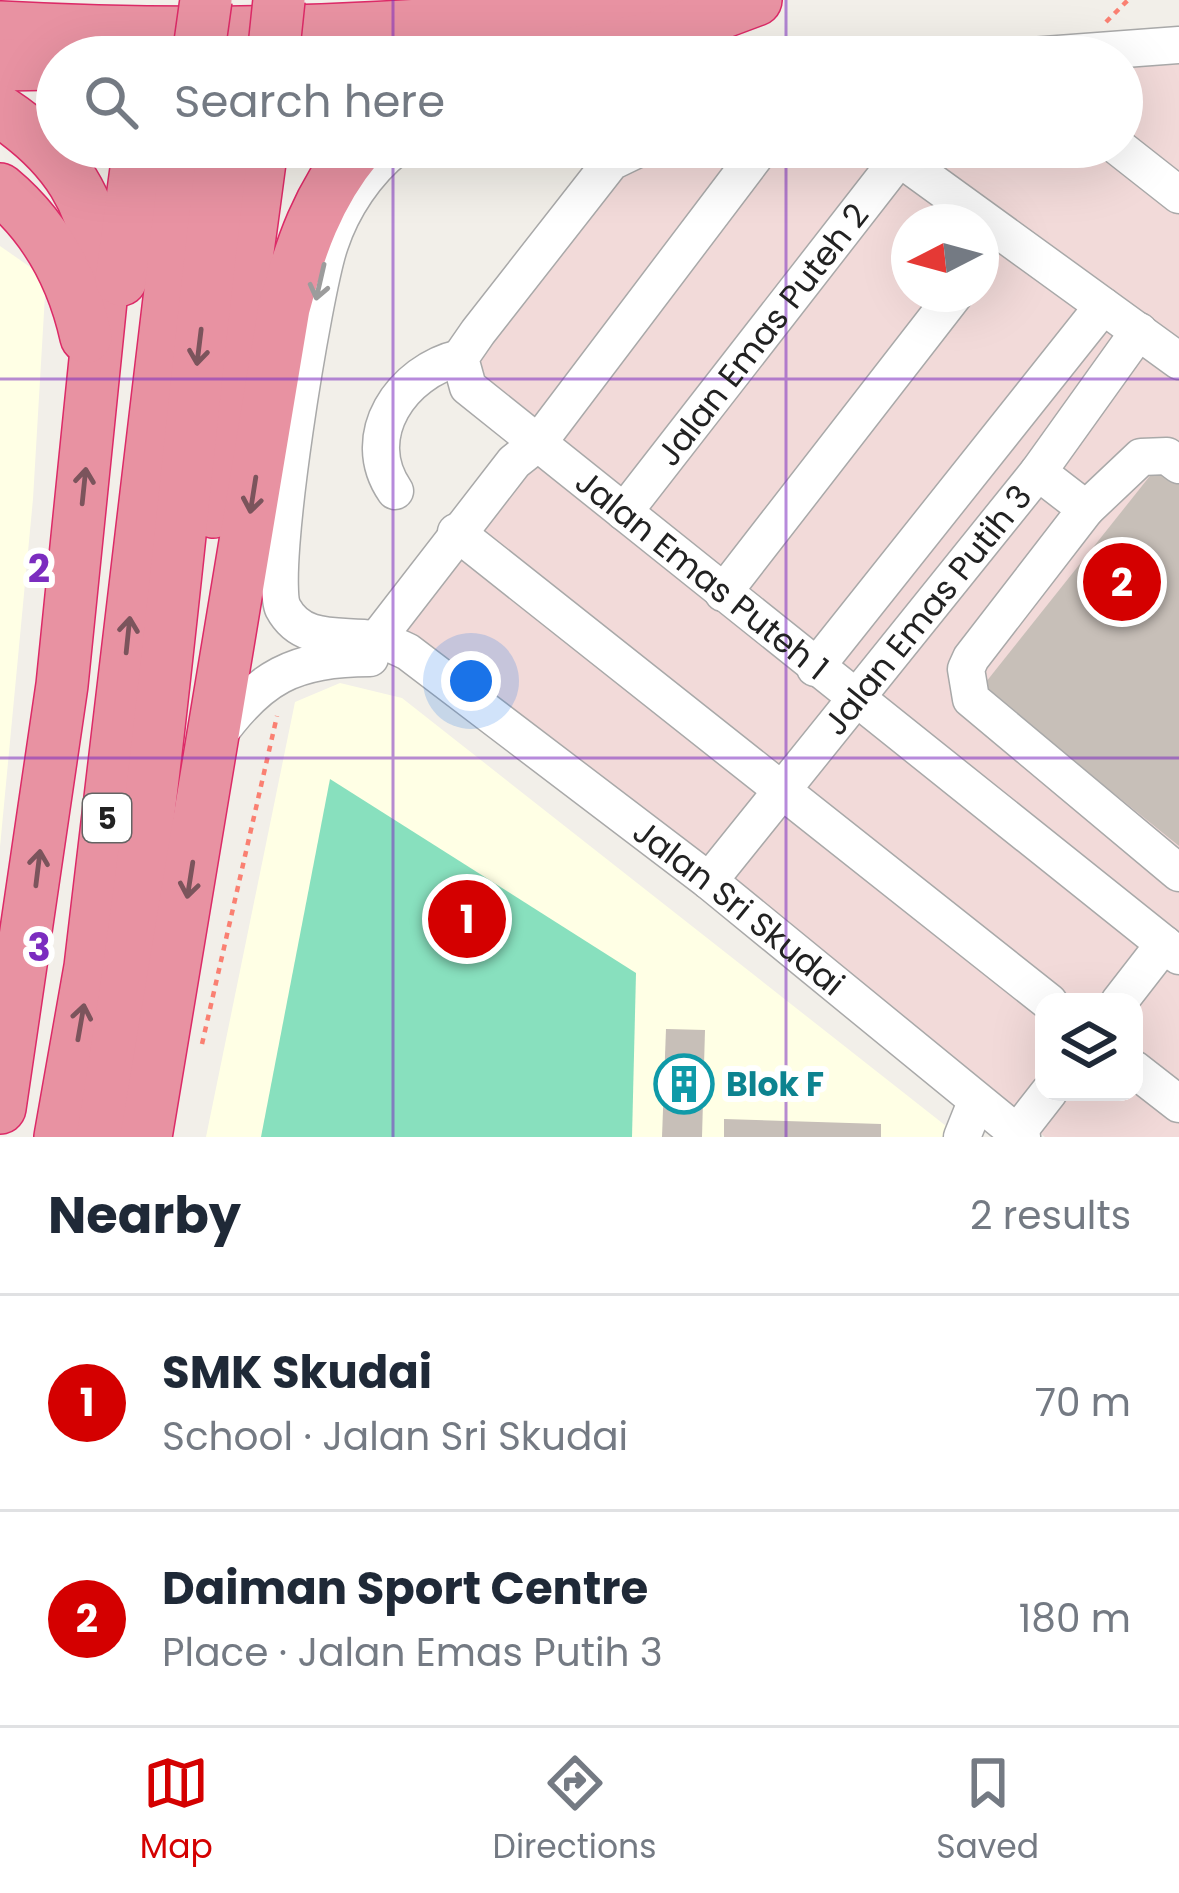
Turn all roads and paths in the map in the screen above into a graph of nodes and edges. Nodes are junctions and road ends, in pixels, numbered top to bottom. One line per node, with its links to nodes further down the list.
1 (206, 0): 8 (highway, bridge)
2 (241, 0): 9 (highway)
3 (279, 0): 10 (highway, bridge)
4 (756, 0): 5 (highway)
5 (660, 18): 6 (highway); 12 (highway); 13 (street)
6 (490, 24): 7 (highway); 11 (highway)
7 (0, 27)
8 (201, 36)
9 (237, 36)
10 (275, 36)
11 (435, 36)
12 (611, 36)
13 (635, 36)
14 (1179, 45): 15 (street)
15 (1143, 48)
16 (0, 112): 17 (highway)
17 (36, 137)
18 (1143, 167): 32 (street)
19 (66, 168): 41 (highway)
20 (136, 168): 41 (highway)
21 (187, 168): 46 (highway)
22 (220, 168): 46 (highway, one-way to 46)
23 (257, 168): 46 (highway)
24 (287, 168): 36 (highway)
25 (340, 168): 36 (highway)
26 (378, 168): 51 (street, Jalan Sri Skudai, one-way to 51)
27 (606, 168): 39 (street)
28 (746, 168): 42 (street)
29 (882, 168): 48 (street, Jalan Emas Puteh 2)
30 (913, 168): 33 (street)
31 (0, 189): 41 (highway)
32 (1179, 195)
33 (948, 204)
34 (999, 253): 35 (street)
35 (1103, 306): 38 (street); 52 (street)
36 (284, 308): 56 (highway, one-way to 56)
37 (942, 312): 50 (street)
38 (1139, 331): 40 (street); 44 (street, Jalan Emas Putih 3)
39 (460, 358): 42 (street, Jalan Emas Puteh 1); 45 (street)
40 (1179, 362)
41 (95, 385): 68 (highway, one-way to 41)
42 (538, 442): 48 (street, Jalan Emas Puteh 1); 49 (street)
43 (1179, 465): 47 (street)
44 (1038, 472): 47 (street); 55 (street, Jalan Emas Putih 3)
45 (395, 491)
46 (179, 500): 70 (highway, 5, one-way to 46); 71 (highway, 5)
47 (1086, 509): 58 (street)
48 (624, 512): 50 (street, Jalan Emas Puteh 1)
49 (457, 532): 51 (street); 57 (street)
50 (723, 593): 52 (street, Jalan Emas Puteh 1)
51 (377, 639): 54 (street, Jalan Sri Skudai)
52 (814, 668): 55 (street, Jalan Emas Puteh 1)
53 (287, 670): 54 (street, Jalan Sri Skudai); 56 (street, Jalan Sri Skudai); 63 (path)
54 (446, 686): 59 (street, Jalan Sri Skudai)
55 (854, 700): 57 (street, Jalan Emas Putih 3); 60 (street, Jalan Emas Puteh 1)
56 (212, 742): 72 (highway, one-way to 72)
57 (782, 787): 59 (street, Jalan Emas Putih 3); 61 (street)
58 (1179, 873)
59 (709, 881): 66 (street, Jalan Sri Skudai)
60 (1171, 950): 62 (street)
61 (1038, 993)
62 (1128, 993)
63 (202, 1044)
64 (1143, 1076): 67 (street)
65 (1043, 1101): 69 (street)
66 (976, 1102): 69 (street, Jalan Sri Skudai); 73 (street)
67 (1179, 1104)
68 (0, 1108)
69 (1019, 1135)
70 (60, 1137)
71 (102, 1137)
72 (146, 1137)
73 (962, 1137)

